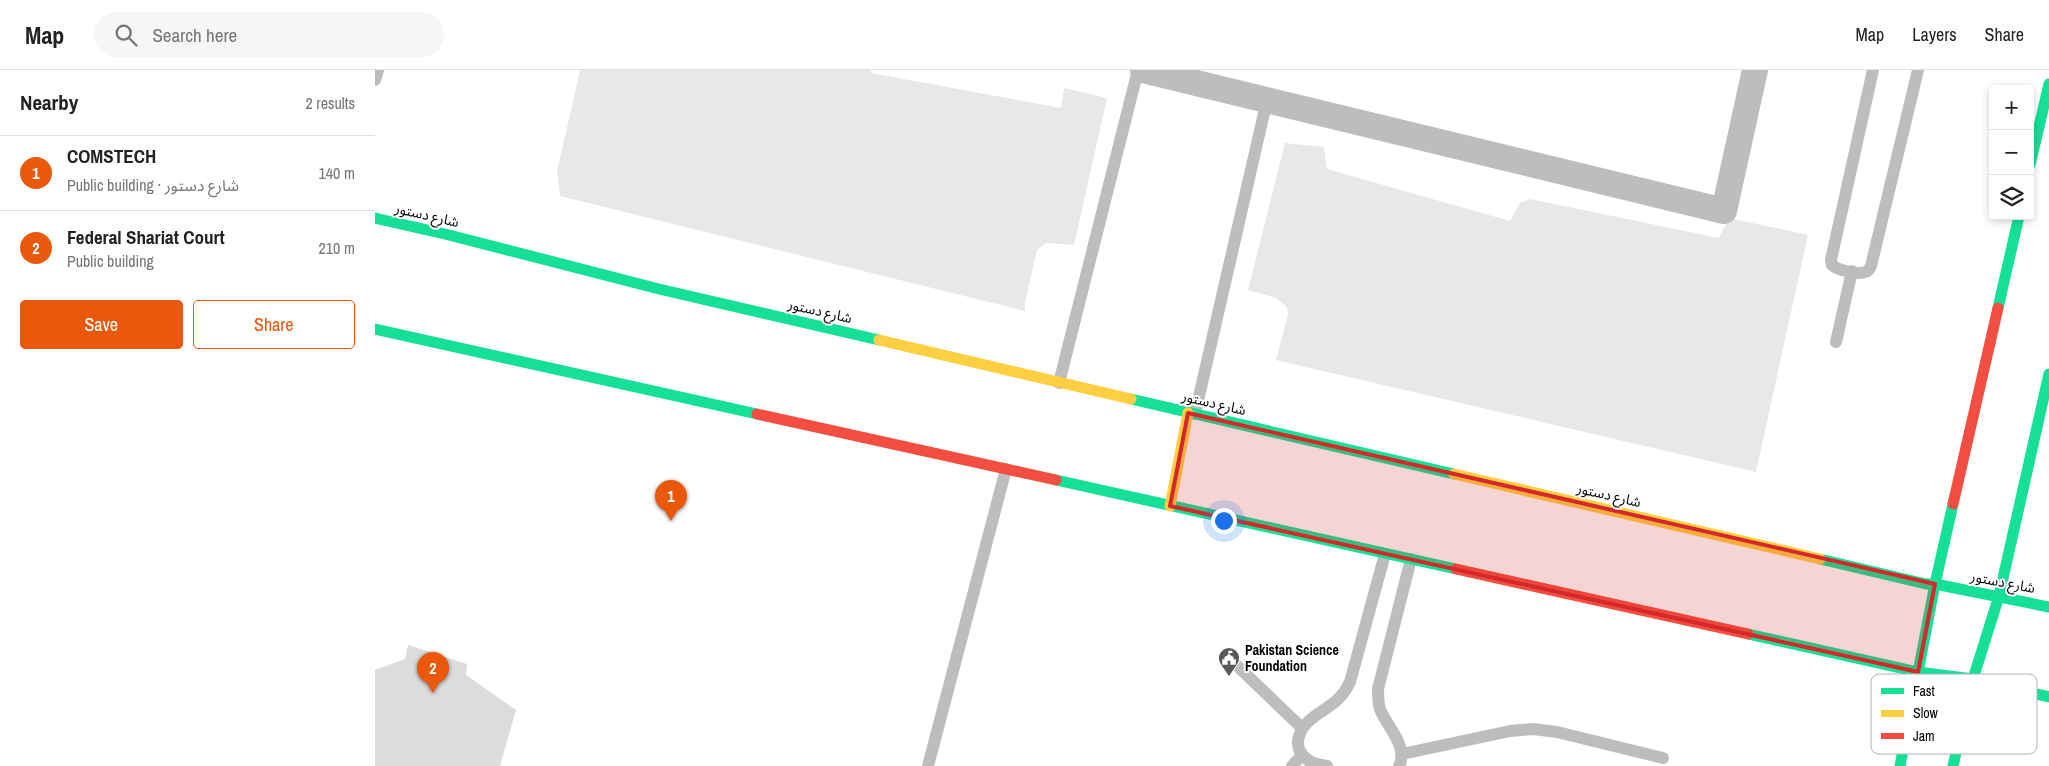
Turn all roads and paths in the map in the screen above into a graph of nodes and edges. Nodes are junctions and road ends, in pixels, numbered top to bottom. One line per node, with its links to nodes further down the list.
1 (377, 70): 7 (lane)
2 (1138, 70): 17 (lane)
3 (1143, 70): 9 (street)
4 (1755, 70): 9 (street)
5 (1873, 70): 13 (lane)
6 (1919, 70): 13 (lane)
7 (375, 80)
8 (2049, 84): 10 (main road)
9 (1267, 100): 18 (lane)
10 (2034, 149)
11 (375, 218): 17 (main road, شارع دستور)
12 (2018, 220): 23 (main road)
13 (1852, 271): 15 (lane)
14 (375, 329): 19 (main road)
15 (1836, 342)
16 (2049, 374): 24 (main road)
17 (1059, 382): 18 (main road, شارع دستور)
18 (1191, 413): 20 (main road); 23 (main road, شارع دستور)
19 (1006, 469): 20 (main road); 34 (lane)
20 (1170, 506): 21 (main road)
21 (1385, 554): 22 (main road); 30 (lane)
22 (1411, 559): 27 (main road); 33 (lane)
23 (1935, 584): 24 (main road, شارع دستور); 27 (main road)
24 (1999, 596): 25 (main road, شارع دستور); 29 (main road)
25 (2049, 607)
26 (1231, 660): 30 (lane)
27 (1918, 672): 28 (main road)
28 (1934, 674)
29 (1975, 674)
30 (1302, 728): 31 (lane)
31 (1302, 755): 35 (lane); 36 (lane)
32 (1663, 758): 33 (lane)
33 (1400, 760)
34 (928, 766)
35 (1292, 766)
36 (1327, 766)

